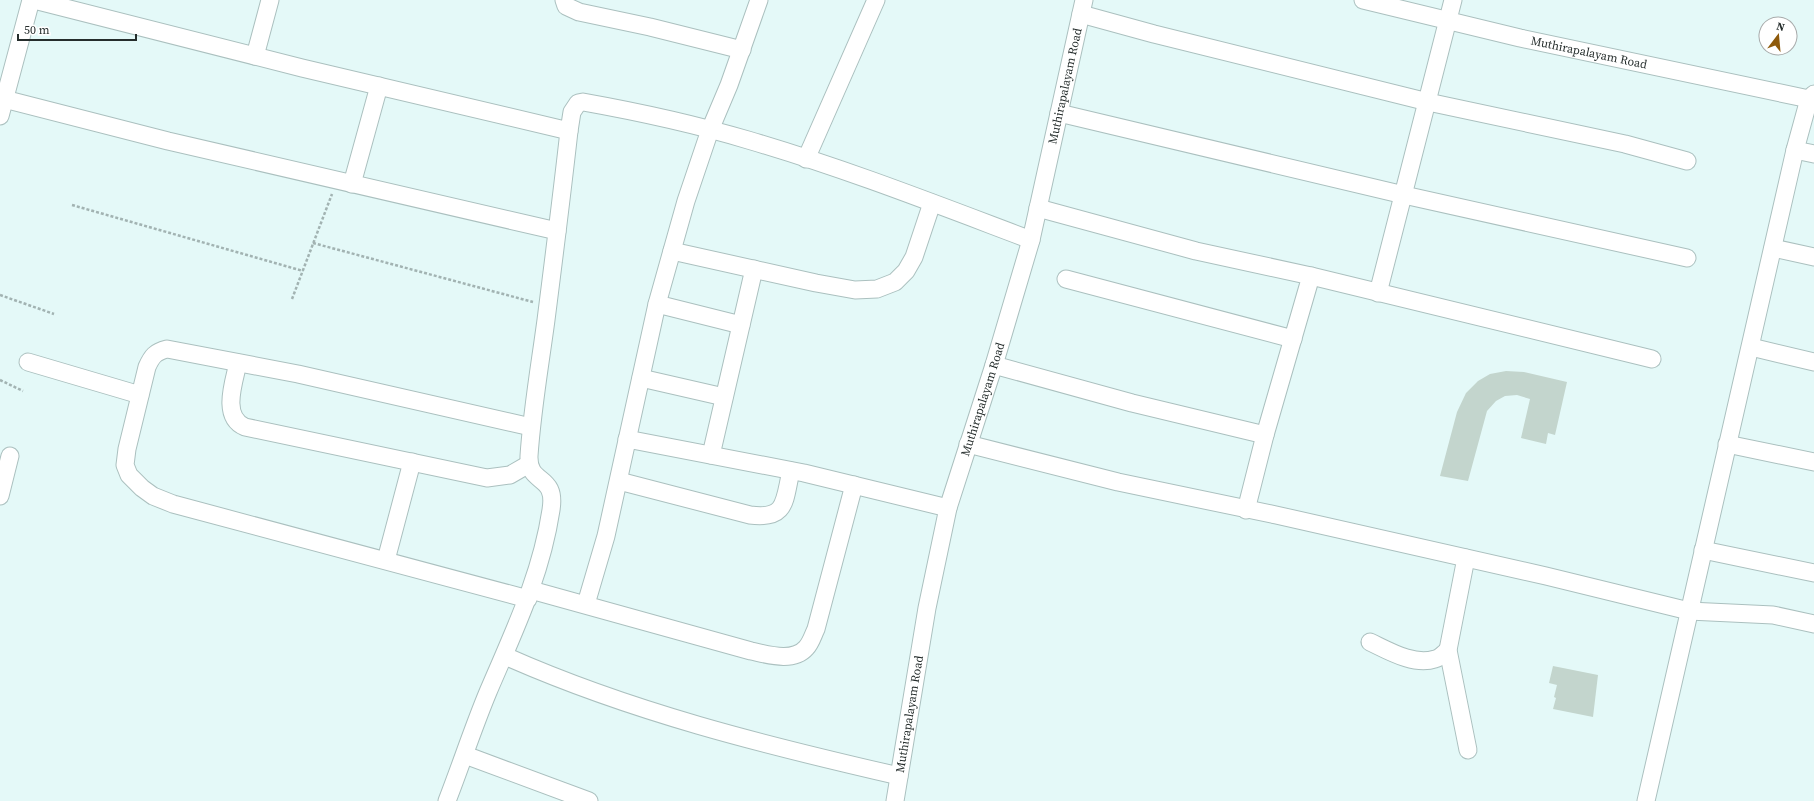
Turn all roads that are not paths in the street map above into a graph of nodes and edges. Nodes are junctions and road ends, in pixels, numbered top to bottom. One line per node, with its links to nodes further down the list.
1 (32, 0): 11 (street); 14 (street)
2 (564, 0): 10 (street)
3 (759, 0): 10 (street)
4 (876, 0): 22 (street)
5 (1363, 0): 9 (street, Muthirapalayam Road)
6 (1453, 0): 9 (street)
7 (1083, 7): 15 (street); 16 (street, Muthirapalayam Road)
8 (268, 8): 11 (street)
9 (1447, 20): 13 (street, Muthirapalayam Road); 15 (street)
10 (742, 50): 18 (street)
11 (255, 56): 12 (street)
12 (379, 86): 19 (street); 24 (street)
13 (1812, 97): 20 (street)
14 (2, 98): 17 (street); 24 (street)
15 (1428, 102): 23 (street); 25 (street)
16 (1059, 112): 25 (street); 27 (street, Muthirapalayam Road)
17 (0, 116)
18 (710, 130): 19 (street); 22 (street); 31 (street)
19 (569, 131): 28 (street)
20 (1795, 150): 21 (street); 30 (street)
21 (1814, 154)
22 (806, 159): 26 (street)
23 (1687, 161)
24 (352, 184): 28 (street)
25 (1404, 195): 33 (street); 37 (street)
26 (932, 203): 29 (street); 34 (street)
27 (1038, 208): 29 (street, Muthirapalayam Road); 35 (street)
28 (557, 231): 50 (street)
29 (1031, 240): 46 (street, Muthirapalayam Road)
30 (1773, 248): 32 (street); 41 (street)
31 (672, 250): 34 (street); 38 (street)
32 (1814, 257)
33 (1687, 258)
34 (754, 269): 39 (street)
35 (1311, 276): 37 (street); 40 (street)
36 (1066, 279): 40 (street)
37 (1378, 293): 42 (street)
38 (657, 304): 39 (street); 47 (street)
39 (741, 325): 49 (street)
40 (1292, 339): 51 (street)
41 (1751, 347): 44 (street); 54 (street)
42 (1652, 359)
43 (28, 362): 48 (street)
44 (1814, 362)
45 (238, 363): 48 (street); 50 (street); 57 (street)
46 (994, 365): 51 (street); 53 (street, Muthirapalayam Road)
47 (641, 378): 49 (street); 52 (street)
48 (140, 395): 68 (street)
49 (724, 398): 55 (street)
50 (531, 427): 59 (street)
51 (1265, 435): 65 (street)
52 (627, 439): 55 (street); 61 (street)
53 (968, 444): 64 (street, Muthirapalayam Road); 65 (street)
54 (1727, 444): 58 (street); 66 (street)
55 (711, 455): 60 (street)
56 (10, 456): 63 (street)
57 (412, 462): 59 (street); 68 (street)
58 (1814, 462)
59 (529, 464): 70 (street)
60 (791, 471): 61 (street); 62 (street)
61 (619, 481): 71 (street)
62 (854, 485): 64 (street); 71 (street)
63 (0, 496)
64 (948, 508): 79 (street, Muthirapalayam Road)
65 (1246, 510): 67 (street)
66 (1703, 550): 69 (street); 72 (street)
67 (1466, 558): 72 (street); 75 (street)
68 (386, 560): 70 (street)
69 (1814, 573)
70 (530, 595): 71 (street); 76 (street)
71 (586, 604)
72 (1689, 611): 73 (street); 83 (street)
73 (1814, 624)
74 (1370, 642): 75 (street)
75 (1448, 650): 77 (street)
76 (505, 656): 78 (street); 79 (street)
77 (1468, 750)
78 (465, 755): 80 (street); 81 (street)
79 (899, 776): 82 (street, Muthirapalayam Road)
80 (448, 801)
81 (589, 801)
82 (895, 801)
83 (1646, 801)

